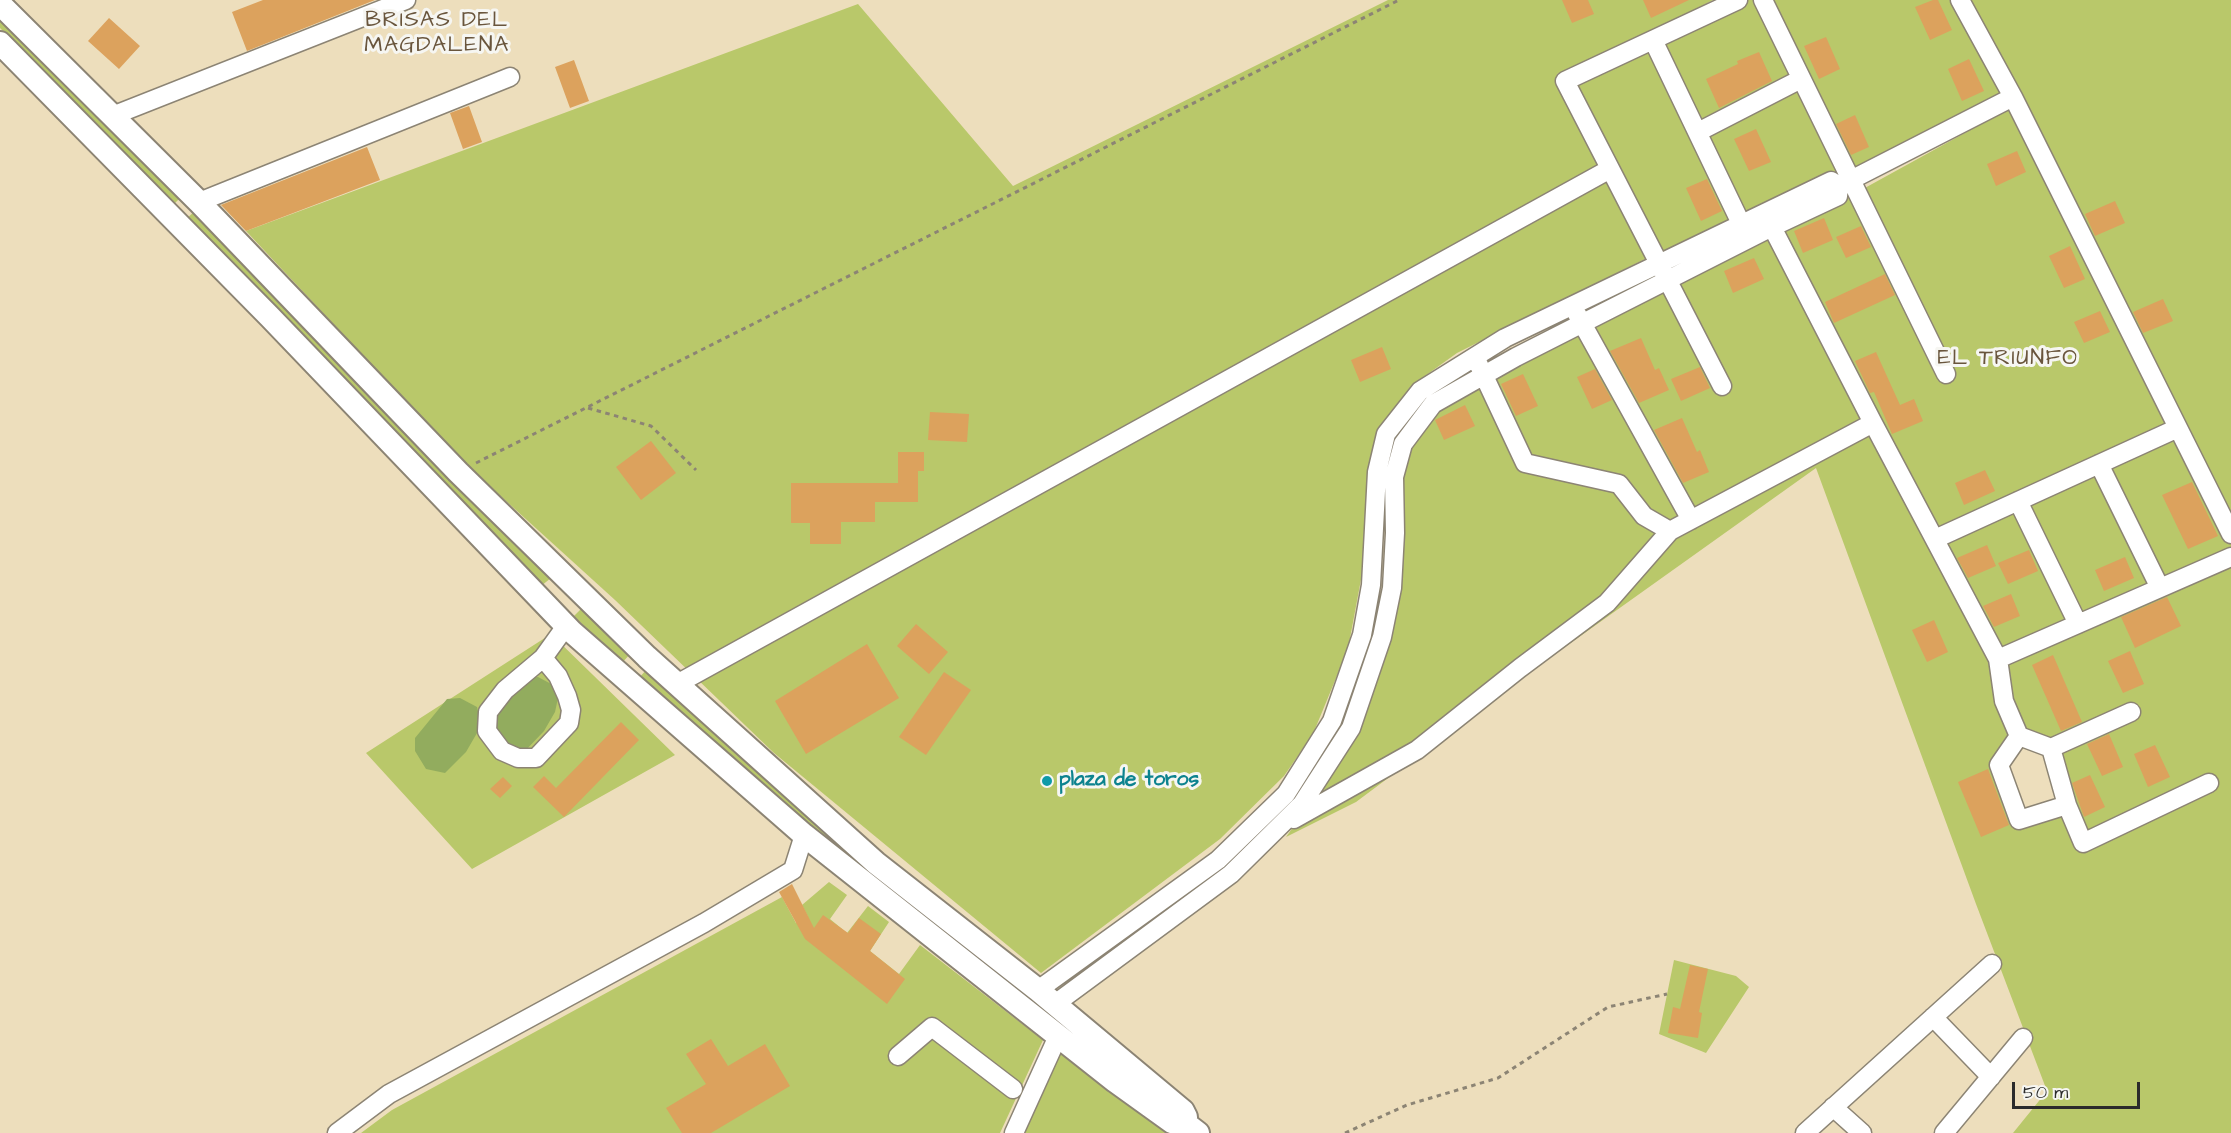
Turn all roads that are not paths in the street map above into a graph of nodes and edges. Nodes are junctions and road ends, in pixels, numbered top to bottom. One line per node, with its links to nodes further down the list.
1 (406, 0): 11 (street)
2 (1738, 0): 6 (street)
3 (1763, 0): 9 (street)
4 (1960, 0): 10 (street)
5 (0, 4): 11 (main road)
6 (1653, 40): 12 (street); 13 (street)
7 (0, 42): 36 (main road)
8 (510, 77): 15 (street)
9 (1801, 79): 12 (street); 14 (street)
10 (2013, 97): 14 (street); 26 (street)
11 (112, 116): 15 (main road)
12 (1698, 132): 17 (street)
13 (1610, 169): 18 (street); 39 (street)
14 (1845, 183): 16 (street); 17 (street); 23 (street)
15 (199, 202): 39 (main road)
16 (1772, 226): 17 (street); 25 (street)
17 (1745, 232): 18 (street)
18 (1664, 272): 19 (street); 20 (street); 24 (street)
19 (1572, 306): 20 (street); 21 (street)
20 (1582, 323): 22 (street); 29 (street)
21 (1474, 357): 22 (street); 48 (street)
22 (1484, 374): 30 (street); 45 (street)
23 (1946, 374)
24 (1722, 386)
25 (1873, 423): 29 (street); 32 (street)
26 (2178, 428): 27 (street); 31 (street)
27 (2099, 464): 28 (street); 34 (street)
28 (2018, 501): 32 (street); 35 (street)
29 (1691, 520): 30 (street)
30 (1670, 531): 45 (street)
31 (2231, 534)
32 (1935, 539): 38 (street)
33 (2231, 557): 34 (street)
34 (2160, 588): 35 (street)
35 (2078, 624): 38 (street)
36 (566, 626): 37 (street); 46 (main road)
37 (543, 658): 37 (street)
38 (1998, 659): 41 (street)
39 (677, 684): 48 (main road)
40 (2131, 712): 42 (street)
41 (2019, 736): 42 (street); 44 (street)
42 (2051, 748): 44 (street)
43 (2210, 783): 44 (street)
44 (2067, 805)
45 (1280, 826): 48 (street)
46 (804, 836): 50 (main road); 57 (street)
47 (1992, 964): 49 (street)
48 (1046, 997): 56 (main road)
49 (1933, 1017): 53 (street); 55 (street)
50 (1058, 1036): 56 (main road); 58 (street)
51 (2023, 1038): 53 (street)
52 (898, 1056): 54 (street)
53 (1991, 1077): 61 (street)
54 (1013, 1089)
55 (1833, 1107): 59 (street); 60 (street)
56 (1192, 1128)
57 (337, 1133)
58 (1014, 1133)
59 (1804, 1133)
60 (1862, 1133)
61 (1944, 1133)

